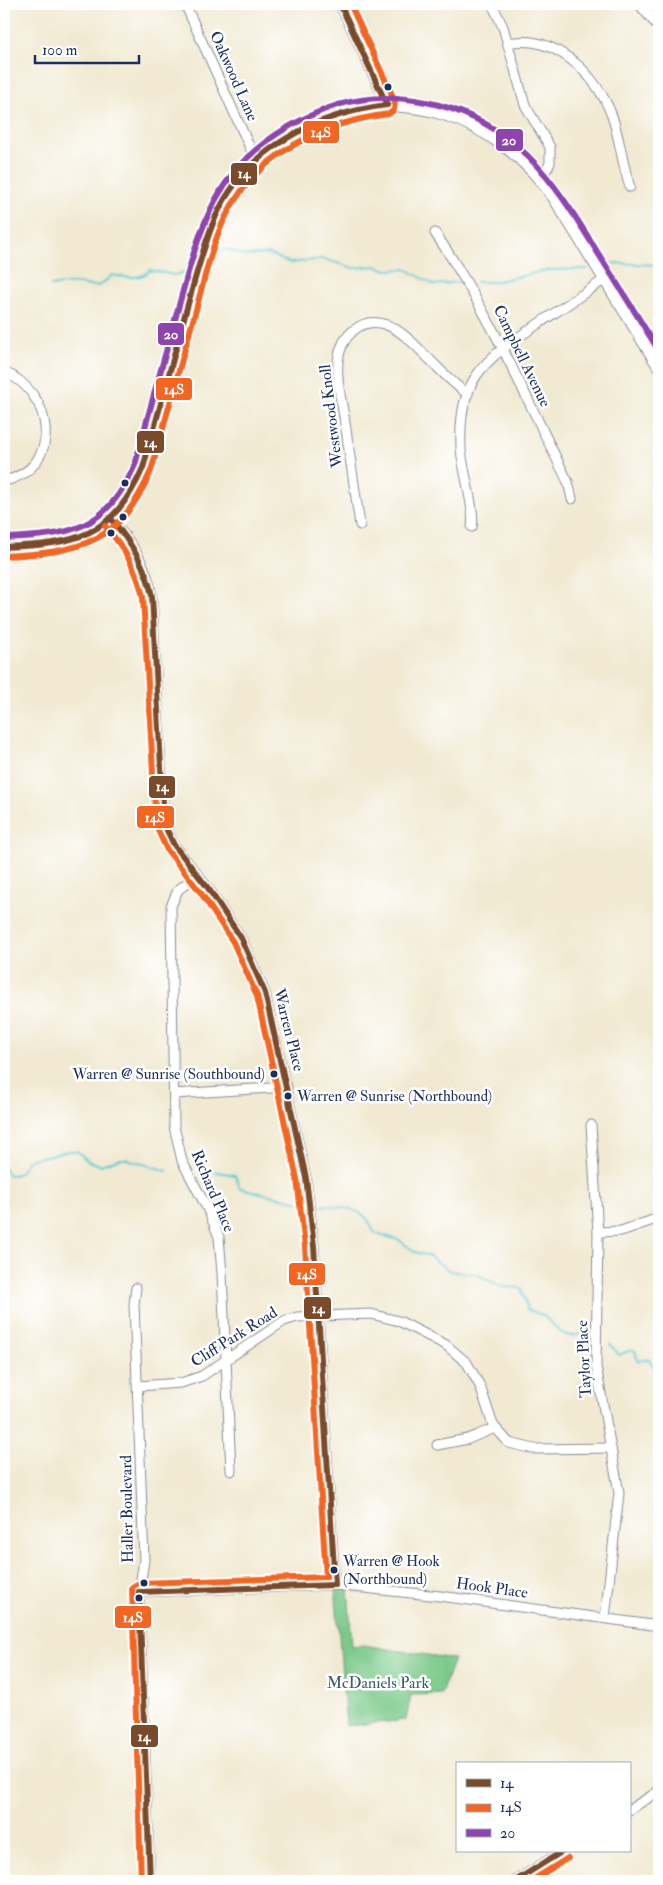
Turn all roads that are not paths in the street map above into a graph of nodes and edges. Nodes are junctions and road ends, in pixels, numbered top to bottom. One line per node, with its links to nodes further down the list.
1 (185, 4): 8 (street, Oakwood Lane)
2 (340, 4): 7 (street)
3 (492, 4): 6 (street)
4 (640, 4): 5 (main road)
5 (659, 26)
6 (508, 43): 9 (street); 10 (street)
7 (387, 105): 8 (main road); 9 (main road)
8 (256, 161): 19 (main road)
9 (541, 180): 12 (main road)
10 (630, 187)
11 (435, 233): 13 (street, Campbell Avenue)
12 (605, 279): 13 (street); 14 (main road)
13 (502, 348): 16 (street); 18 (street, Campbell Avenue)
14 (659, 367)
15 (4, 372): 17 (street)
16 (468, 394): 20 (street, Westwood Knoll); 21 (street)
17 (4, 481)
18 (572, 499)
19 (112, 520): 22 (main road); 23 (street, Warren Place)
20 (360, 525)
21 (472, 528)
22 (4, 547)
23 (197, 875): 24 (street, Warren Place); 25 (street, Richard Place)
24 (287, 1087): 25 (street); 30 (street, Warren Place)
25 (174, 1094): 31 (street, Richard Place)
26 (592, 1125): 28 (street, Taylor Place)
27 (659, 1218): 28 (street)
28 (598, 1232): 35 (street, Taylor Place)
29 (136, 1288): 32 (street, Haller Boulevard)
30 (319, 1315): 31 (street, Cliff Park Road); 33 (street, Cliff Park Road); 37 (street, Warren Place)
31 (226, 1361): 32 (street, Cliff Park Road); 36 (street, Richard Place)
32 (138, 1386): 38 (street, Haller Boulevard)
33 (495, 1428): 34 (street); 35 (street, Cliff Park Road)
34 (437, 1445)
35 (611, 1448): 39 (street, Taylor Place)
36 (231, 1471)
37 (335, 1585): 38 (street, Hook Place); 39 (street, Hook Place)
38 (139, 1592): 44 (street, Haller Boulevard)
39 (605, 1618): 40 (street, Hook Place)
40 (659, 1626)
41 (659, 1791): 42 (street)
42 (630, 1809)
43 (561, 1852): 45 (street)
44 (150, 1881)
45 (516, 1881)

